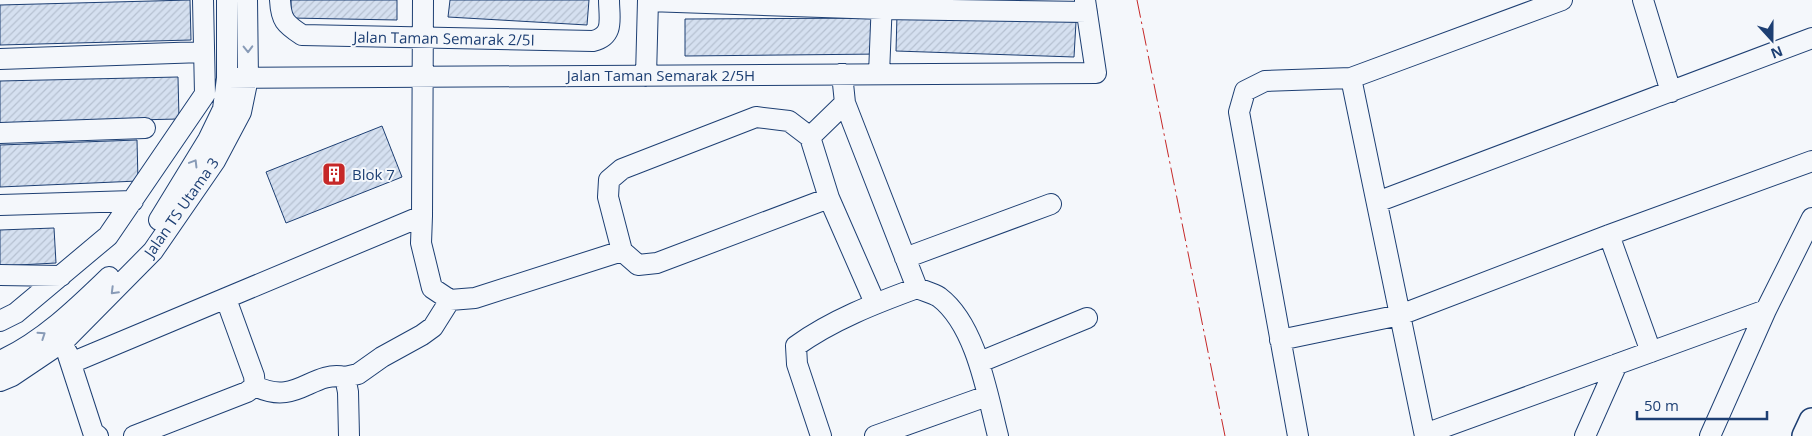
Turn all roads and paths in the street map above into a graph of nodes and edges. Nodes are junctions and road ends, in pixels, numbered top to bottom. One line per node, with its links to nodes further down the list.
1 (203, 0): 14 (street)
2 (227, 0): 20 (street, Jalan TS Utama 3)
3 (247, 0): 21 (street, Jalan TS Utama 3, one-way to 21)
4 (280, 0): 12 (street, Jalan Taman Semarak 2/5I)
5 (424, 0): 12 (street)
6 (610, 0): 12 (street, Jalan Taman Semarak 2/5I)
7 (648, 0): 10 (street); 18 (street)
8 (1562, 0): 22 (street)
9 (1644, 0): 23 (street)
10 (882, 4): 11 (street); 17 (street)
11 (1086, 6): 17 (street, Jalan Taman Semarak 2/5H)
12 (423, 38): 19 (street)
13 (1812, 38): 23 (street)
14 (203, 52): 15 (street); 30 (street)
15 (0, 59)
16 (842, 74): 17 (street, Jalan Taman Semarak 2/5H); 18 (street, Jalan Taman Semarak 2/5H); 24 (street)
17 (879, 74)
18 (646, 76): 19 (street, Jalan Taman Semarak 2/5H)
19 (423, 77): 21 (street, Jalan Taman Semarak 2/5H); 34 (street)
20 (226, 78): 21 (street, Jalan Taman Semarak 2/5H); 52 (street, Jalan TS Utama 3, one-way to 20)
21 (248, 78): 50 (street, Jalan TS Utama 3, one-way to 50)
22 (1351, 78): 31 (street); 49 (street)
23 (1671, 92): 31 (street)
24 (845, 103): 27 (street); 38 (street)
25 (145, 128): 26 (street)
26 (0, 132)
27 (810, 137): 29 (street); 37 (street)
28 (1812, 161): 36 (street)
29 (829, 198): 37 (street); 44 (street)
30 (133, 201): 33 (street); 40 (street)
31 (1377, 202): 46 (street)
32 (1051, 204): 38 (street)
33 (0, 205)
34 (422, 216): 42 (street); 43 (street)
35 (1812, 218): 45 (street)
36 (1609, 235): 46 (street); 51 (street)
37 (622, 251): 43 (street)
38 (905, 258): 41 (street)
39 (0, 275): 40 (street)
40 (61, 276): 48 (street)
41 (917, 288): 44 (street); 53 (street)
42 (226, 299): 54 (street); 58 (street)
43 (450, 300): 56 (street)
44 (875, 304): 65 (street)
45 (1766, 310): 51 (street); 70 (street)
46 (1400, 315): 49 (street); 61 (street)
47 (1087, 318): 53 (street)
48 (0, 322)
49 (1280, 340): 68 (street)
50 (64, 342): 54 (street); 57 (street, Jalan TS Utama 3)
51 (1651, 352): 55 (street)
52 (0, 361)
53 (980, 362): 59 (street)
54 (71, 363): 62 (street)
55 (1617, 364): 61 (street); 69 (street)
56 (346, 377): 58 (street); 64 (street)
57 (0, 381)
58 (255, 386): 63 (street)
59 (987, 396): 66 (street); 67 (street)
60 (1812, 421): 71 (main road)
61 (1425, 435)
62 (98, 436)
63 (134, 436)
64 (349, 436)
65 (821, 436)
66 (875, 436)
67 (998, 436)
68 (1298, 436)
69 (1584, 436)
70 (1710, 436)
71 (1805, 436)

